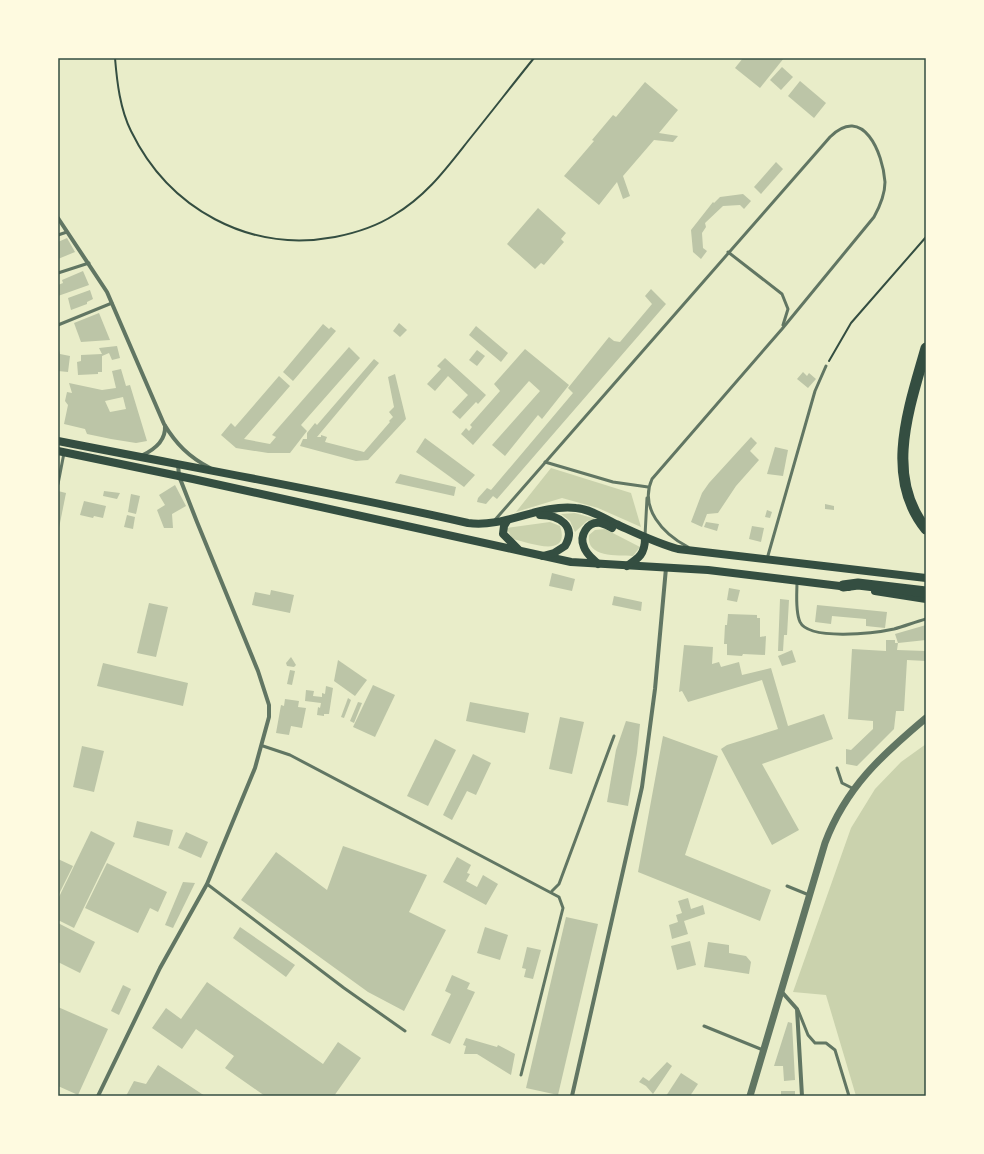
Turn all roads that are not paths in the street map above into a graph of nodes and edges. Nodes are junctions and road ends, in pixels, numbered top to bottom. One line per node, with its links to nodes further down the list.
1 (58, 218): 2 (street)
2 (67, 232): 3 (lane); 5 (street)
3 (58, 235)
4 (728, 252): 9 (lane); 9 (lane); 16 (lane)
5 (88, 262): 6 (lane); 7 (street)
6 (58, 273)
7 (112, 302): 8 (lane); 12 (street)
8 (58, 325)
9 (782, 329): 21 (lane)
10 (926, 348): 26 (highway)
11 (826, 366): 31 (lane)
12 (164, 424): 15 (street); 18 (street)
13 (58, 441): 15 (main road)
14 (61, 452): 19 (main road); 20 (lane)
15 (137, 458): 17 (main road)
16 (545, 462): 21 (lane); 25 (lane)
17 (178, 464): 18 (main road); 19 (street)
18 (218, 472): 25 (main road)
19 (179, 476): 28 (main road); 43 (street)
20 (58, 484)
21 (648, 487): 22 (lane)
22 (648, 495): 27 (lane); 29 (lane)
23 (529, 514): 24 (main road); 27 (main road); 30 (main road)
24 (508, 521): 25 (main road); 28 (main road)
25 (491, 524)
26 (926, 529)
27 (645, 538): 29 (main road); 32 (main road); 33 (main road)
28 (521, 551): 30 (main road)
29 (698, 552): 31 (main road)
30 (542, 556): 32 (main road)
31 (767, 559): 35 (main road)
32 (598, 564): 33 (main road)
33 (626, 566): 34 (main road)
34 (666, 568): 36 (main road); 57 (street)
35 (926, 578)
36 (796, 580): 37 (main road); 40 (lane)
37 (843, 586): 38 (highway); 39 (main road)
38 (926, 592)
39 (926, 599)
40 (926, 619)
41 (926, 718): 45 (street)
42 (614, 736): 48 (lane)
43 (262, 746): 46 (street); 48 (lane)
44 (837, 768): 45 (lane)
45 (854, 789): 49 (street)
46 (207, 884): 53 (lane); 56 (street)
47 (787, 886): 49 (lane)
48 (552, 892): 55 (lane)
49 (810, 896): 50 (street)
50 (781, 990): 51 (street); 54 (street)
51 (797, 1009): 59 (street); 60 (lane)
52 (704, 1026): 54 (lane)
53 (405, 1031)
54 (763, 1050): 58 (street)
55 (521, 1075)
56 (98, 1096)
57 (572, 1096)
58 (750, 1096)
59 (802, 1096)
60 (849, 1096)

